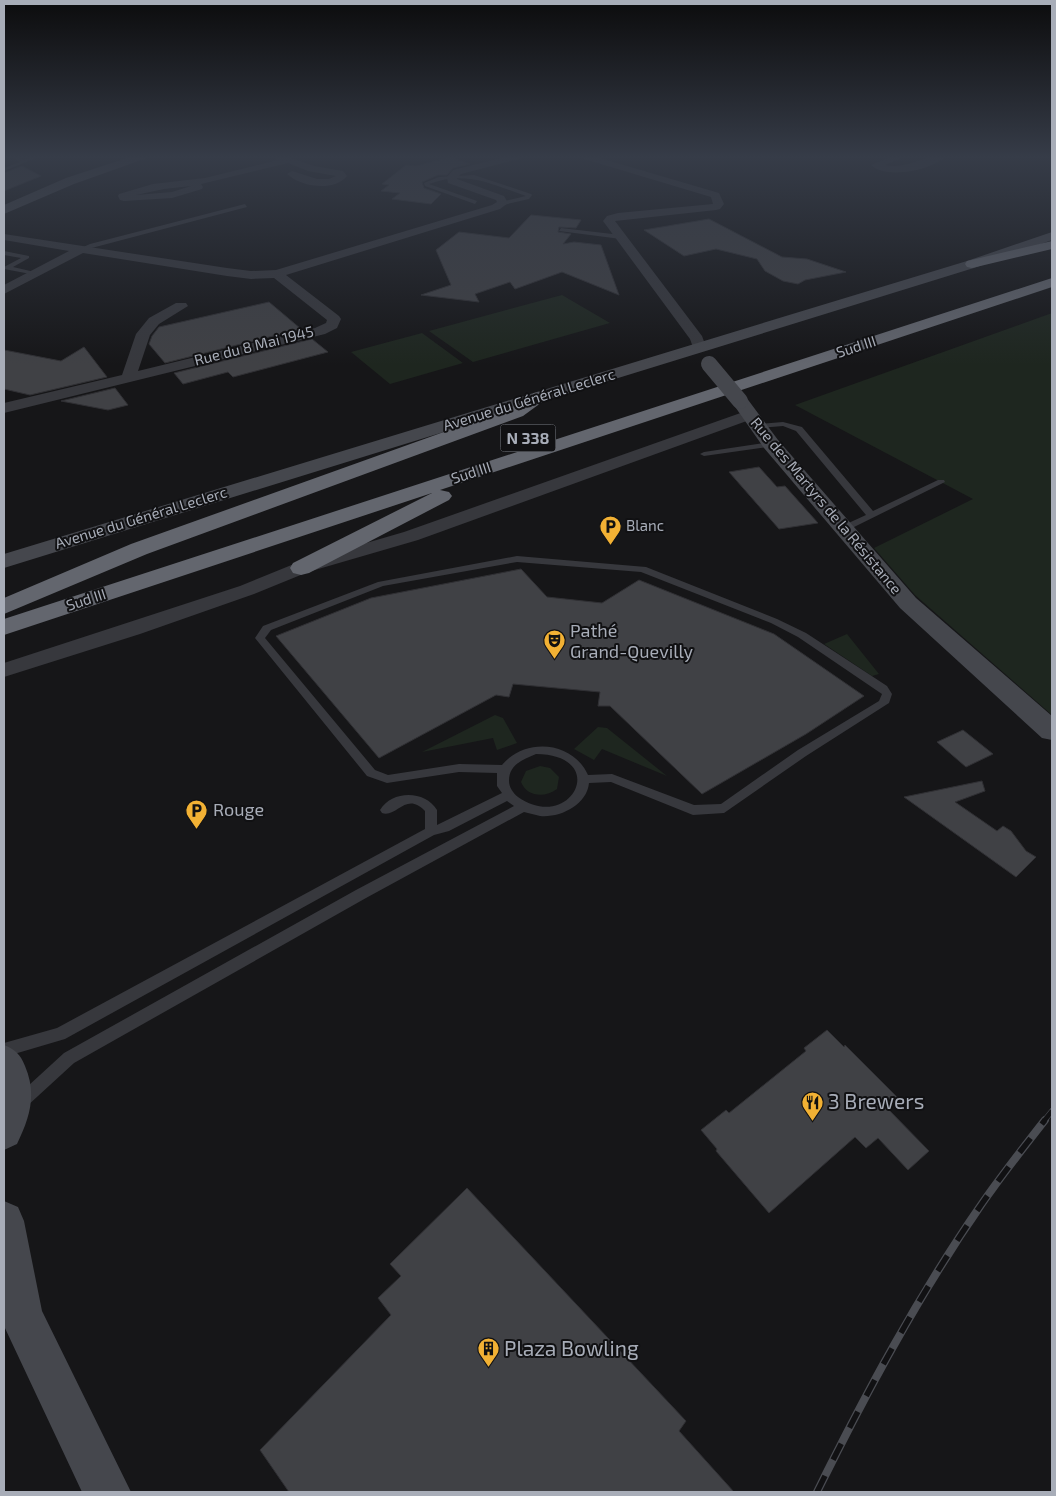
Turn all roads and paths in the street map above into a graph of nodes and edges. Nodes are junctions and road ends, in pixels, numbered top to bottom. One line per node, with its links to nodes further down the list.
1 (167, 226): 9 (lane)
2 (437, 226): 15 (street)
3 (613, 226): 7 (street, Rue des Martyrs de la Résistance)
4 (561, 230): 7 (lane)
5 (1052, 236): 11 (street, Avenue du Général Leclerc)
6 (4, 237): 9 (street)
7 (621, 237): 19 (street, Rue des Martyrs de la Résistance)
8 (1052, 245): 11 (highway)
9 (82, 249): 14 (street); 15 (street)
10 (4, 253): 13 (lane)
11 (972, 264): 19 (street, Avenue du Général Leclerc)
12 (1052, 266): 31 (highway, Sud III / N 338)
13 (5, 268): 14 (lane)
14 (36, 273): 17 (street)
15 (277, 274): 20 (street, Rue du 8 Mai 1945)
16 (1052, 282): 25 (highway, Sud III / N 338)
17 (4, 290)
18 (181, 306): 20 (street)
19 (699, 348): 21 (street, Avenue du Général Leclerc); 23 (street, Rue des Martyrs de la Résistance, bridge)
20 (128, 378): 22 (street, Rue du 8 Mai 1945)
21 (540, 397): 29 (street, Avenue du Général Leclerc); 31 (highway)
22 (4, 408)
23 (754, 422): 24 (lane); 27 (lane); 28 (street, Rue des Martyrs de la Résistance); 30 (street)
24 (704, 454)
25 (504, 462): 30 (highway); 32 (highway, Sud III / N 338)
26 (941, 482): 27 (lane)
27 (871, 515): 28 (lane)
28 (845, 528): 34 (street, Rue des Martyrs de la Résistance)
29 (4, 561)
30 (301, 568): 33 (street)
31 (4, 607)
32 (4, 628)
33 (4, 670)
34 (1052, 731)
35 (505, 769): 36 (lane); 36 (lane); 37 (lane)
36 (584, 778): 38 (lane)
37 (508, 796): 38 (lane); 40 (lane)
38 (523, 807): 43 (lane)
39 (386, 810): 40 (lane)
40 (431, 831): 41 (lane)
41 (4, 1050)
42 (4, 1062): 43 (street)
43 (8, 1121)
44 (4, 1221): 45 (street)
45 (13, 1302): 46 (street)
46 (107, 1492)

